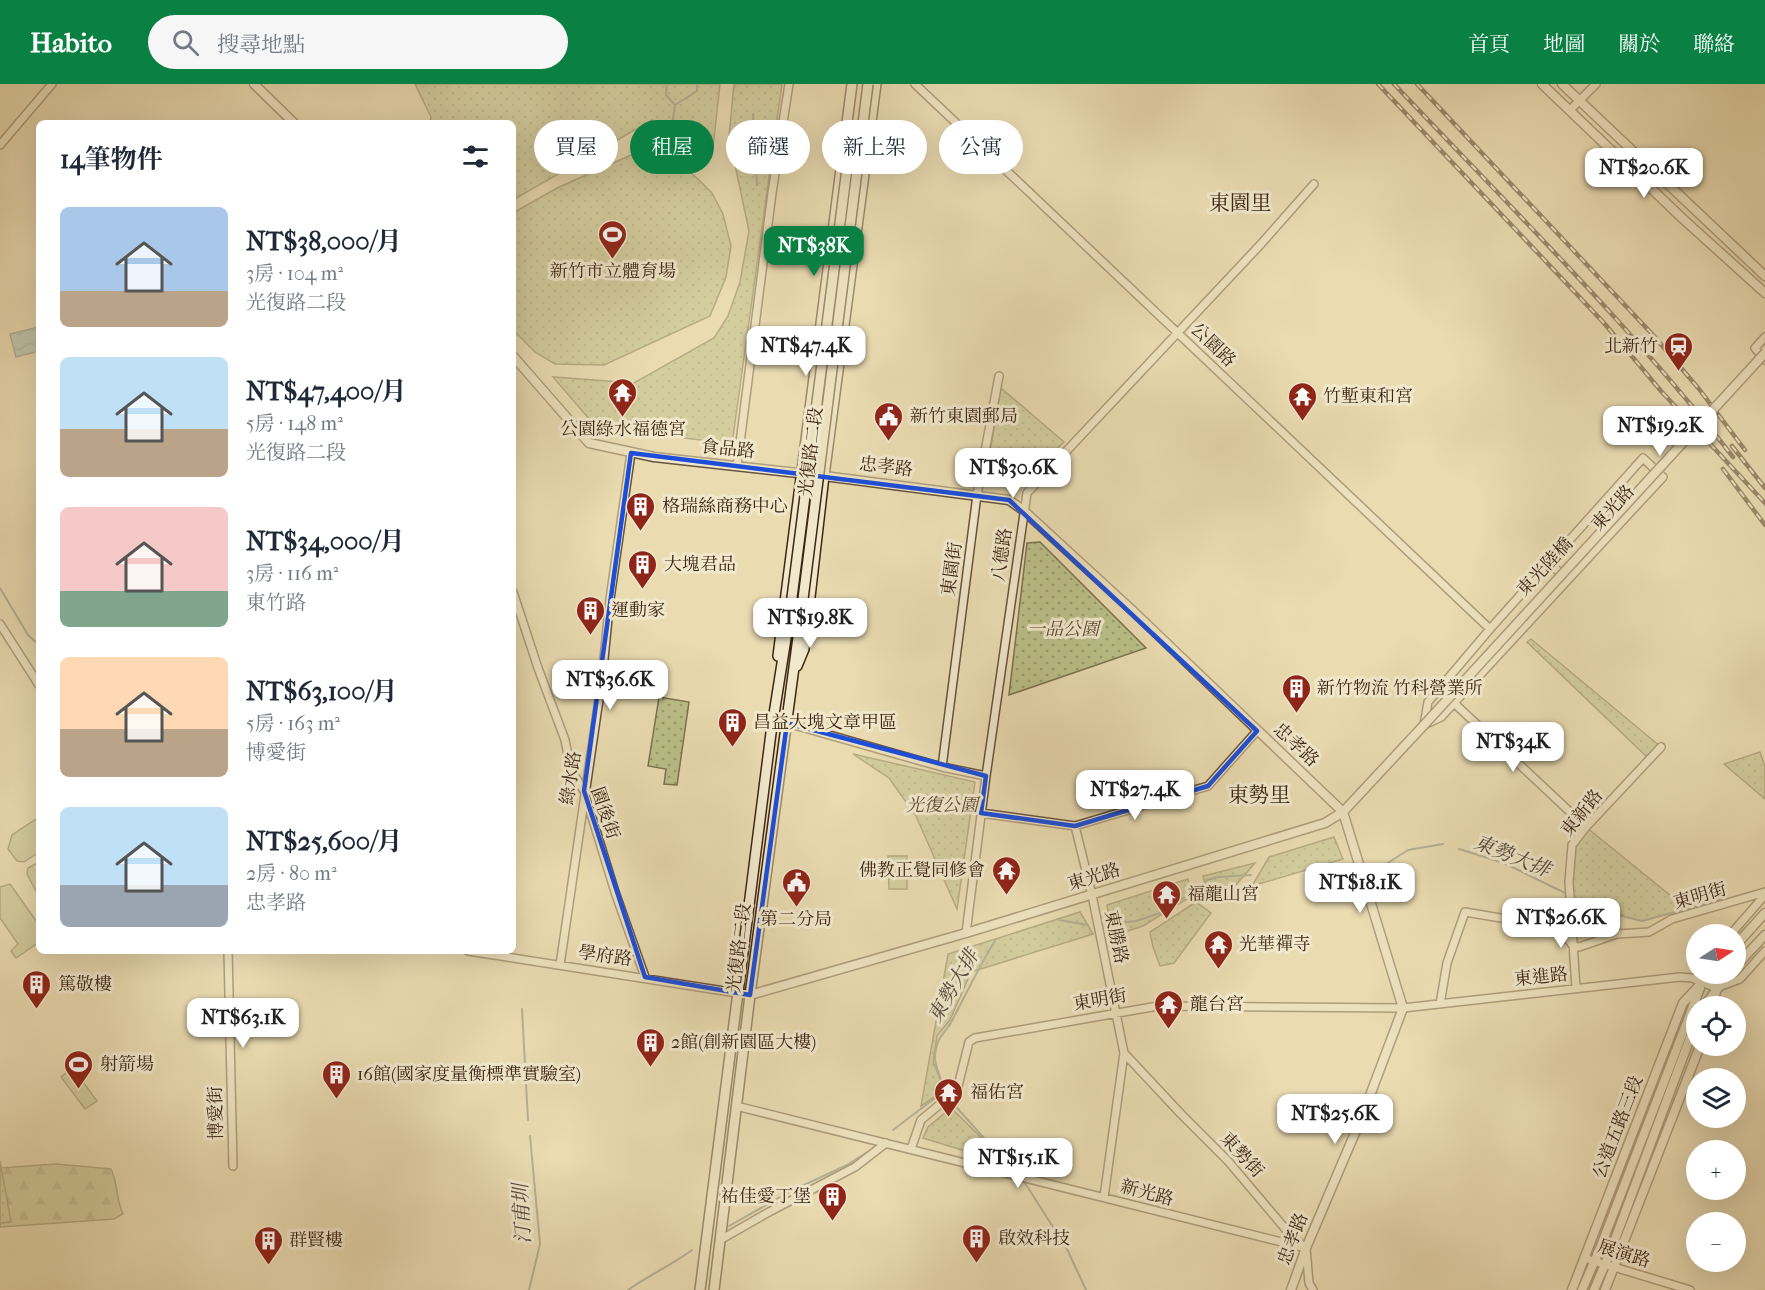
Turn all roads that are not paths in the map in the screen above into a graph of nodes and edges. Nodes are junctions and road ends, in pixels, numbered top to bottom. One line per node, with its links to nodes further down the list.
1 (52, 84): 16 (street)
2 (254, 84): 14 (street)
3 (789, 84): 29 (street)
4 (852, 84): 30 (main road, 光復路二段)
5 (858, 84): 15 (main road)
6 (868, 84): 40 (main road, 光復路二段, bridge)
7 (876, 84): 31 (main road, 光復路二段)
8 (915, 84): 22 (street, 公園路)
9 (1542, 84): 13 (street)
10 (1562, 84): 12 (street)
11 (1596, 84): 12 (street)
12 (1580, 102): 13 (street); 20 (street)
13 (1570, 111): 21 (street)
14 (291, 120)
15 (853, 120)
16 (0, 145)
17 (846, 174): 39 (main road, 光復路二段, bridge)
18 (852, 174): 30 (main road, bridge)
19 (1314, 184): 22 (street, 八德路)
20 (1765, 276)
21 (1765, 293)
22 (1178, 332): 33 (street, 八德路); 38 (street, 公園路)
23 (1765, 337): 26 (street)
24 (1765, 353): 44 (street, 東光陸橋, bridge)
25 (516, 359): 28 (street, 食品路)
26 (1765, 360)
27 (999, 376): 32 (street, 東園街)
28 (631, 453): 29 (street, 食品路); 49 (street, 綠水路)
29 (737, 466): 30 (street, 食品路)
30 (801, 474): 31 (street, 忠孝路); 39 (main road, 光復路二段)
31 (824, 476): 32 (street, 忠孝路); 40 (main road, 光復路二段)
32 (977, 495): 33 (street, 忠孝路); 47 (street, 東園街)
33 (1023, 510): 45 (street, 忠孝路); 48 (street, 八德路)
34 (1549, 563): 35 (street); 35 (street, 東光路); 38 (street, 東光路)
35 (1569, 581): 42 (street, 東光路)
36 (516, 602): 49 (street, 園後街)
37 (0, 624): 41 (street)
38 (1490, 629): 44 (street, 東光路)
39 (779, 679): 75 (main road, 光復路二段)
40 (792, 679): 43 (main road, 光復路二段)
41 (36, 680)
42 (1454, 704): 44 (street, 東光路); 53 (street)
43 (787, 723): 47 (street); 76 (main road, 光復路二段)
44 (1424, 725): 50 (street, 東光路)
45 (1257, 731): 50 (street, 忠孝路); 52 (street)
46 (1661, 747): 53 (street, 東新路)
47 (942, 767): 48 (street)
48 (986, 776): 51 (street, 八德路)
49 (584, 791): 66 (street, 綠水路); 67 (street, 園後街)
50 (1343, 812): 55 (street, 東光路); 80 (street, 忠孝路)
51 (981, 813): 52 (street); 58 (street, 八德路)
52 (1075, 826): 55 (street, 東勝路)
53 (1586, 827): 61 (street, 東新路)
54 (1765, 894): 57 (street); 61 (street, 東明街)
55 (1092, 895): 58 (street, 東光路); 81 (street, 東勝路)
56 (1765, 913): 59 (street)
57 (1740, 924)
58 (966, 933): 76 (street, 東光路)
59 (1746, 934)
60 (1765, 935): 65 (street)
61 (1573, 945): 73 (street, 東新路); 79 (street)
62 (1765, 951): 74 (street)
63 (228, 954): 88 (street, 博愛街)
64 (488, 954): 66 (street, 學府路)
65 (1746, 955)
66 (560, 965): 67 (street, 學府路)
67 (645, 977): 75 (street, 學府路)
68 (1686, 978): 73 (street, 東進路)
69 (1699, 984): 92 (street, 公道五路三段)
70 (1703, 984): 93 (street, 公道五路三段)
71 (1713, 984): 74 (street, 東進路)
72 (1720, 984): 74 (street)
73 (1576, 988): 79 (street, 東進路)
74 (1716, 988): 77 (street); 78 (street)
75 (737, 993): 76 (street, 東光路); 95 (main road, 光復路二段)
76 (750, 995): 85 (main road, 光復路二段)
77 (1711, 996)
78 (1715, 996)
79 (1440, 1004): 80 (street, 東進路)
80 (1402, 1008): 81 (street, 東明街); 91 (street, 忠孝路)
81 (1116, 1012): 83 (street, 東勝路); 87 (street, 東明街)
82 (1686, 1051): 94 (street, 公道五路三段)
83 (1124, 1053): 89 (street, 東勝路); 91 (street, 東勢街)
84 (1696, 1056): 94 (street, 公道五路三段)
85 (736, 1106): 86 (street, 新光路); 90 (main road, 光復路二段)
86 (886, 1143): 87 (street, 新光路); 90 (street)
87 (911, 1149): 89 (street, 新光路)
88 (233, 1167)
89 (1104, 1197): 91 (street, 新光路)
90 (720, 1240): 96 (main road)
91 (1306, 1248): 97 (street, 忠孝路); 98 (street)
92 (1584, 1258): 93 (street, 展演路); 99 (street, 公道五路三段)
93 (1594, 1261): 94 (street, 展演路); 100 (street, 公道五路三段)
94 (1609, 1266): 101 (street, 公道五路三段); 102 (street, 公道五路三段); 103 (street, 展演路)
95 (700, 1290)
96 (714, 1290)
97 (1291, 1290)
98 (1313, 1290)
99 (1572, 1290)
100 (1582, 1290)
101 (1594, 1290)
102 (1605, 1290)
103 (1690, 1290)

